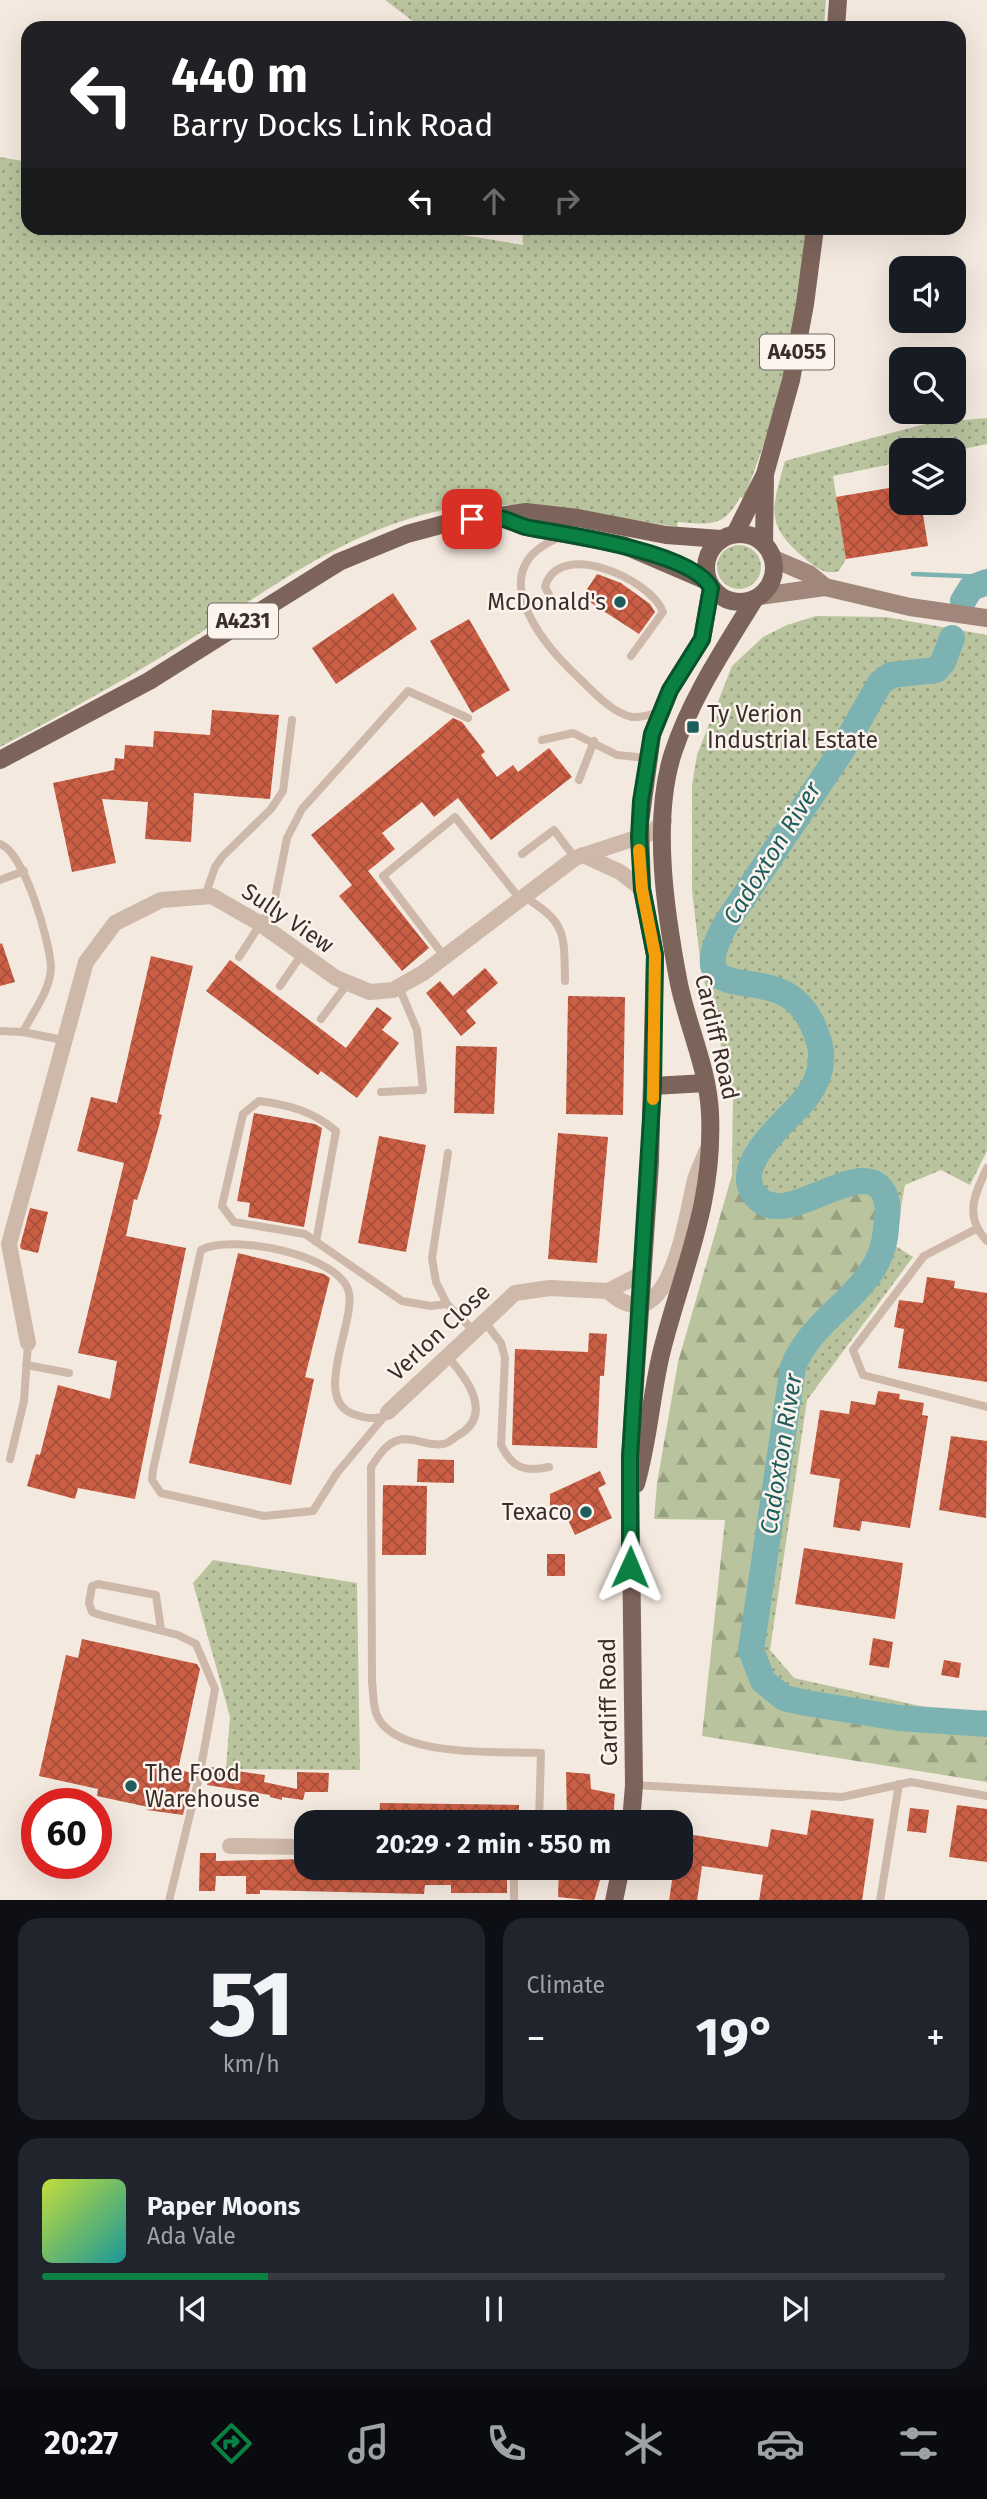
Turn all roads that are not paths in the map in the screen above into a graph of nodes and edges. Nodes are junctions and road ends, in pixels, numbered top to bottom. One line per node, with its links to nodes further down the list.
1 (838, 0): 2 (main road)
2 (836, 21)
3 (814, 235): 4 (main road, A4055)
4 (765, 474): 7 (main road, A4055); 8 (main road, A4055)
5 (499, 517): 6 (main road, A4231); 7 (main road, A4231); 21 (main road, A4231)
6 (570, 533): 9 (main road, A4231); 15 (lane)
7 (728, 537): 8 (main road); 9 (main road)
8 (769, 551): 10 (main road); 11 (main road)
9 (709, 584): 11 (main road); 15 (main road, Cardiff Road)
10 (825, 587): 11 (main road); 13 (main road)
11 (757, 598): 23 (main road, Cardiff Road)
12 (554, 604): 14 (lane)
13 (987, 618)
14 (631, 656)
15 (659, 713): 20 (main road, Cardiff Road)
16 (467, 718): 33 (lane)
17 (292, 720): 31 (lane)
18 (542, 740): 19 (lane)
19 (594, 741): 20 (lane); 22 (lane)
20 (647, 758): 24 (main road, Cardiff Road)
21 (0, 761)
22 (579, 780)
23 (664, 821): 24 (street, Sully View); 45 (main road, Cardiff Road)
24 (639, 837): 27 (street, Sully View); 30 (main road, Cardiff Road)
25 (0, 844): 28 (lane)
26 (522, 854): 27 (lane)
27 (579, 856): 30 (street); 32 (street, Sully View)
28 (24, 871): 29 (lane); 43 (lane)
29 (0, 880)
30 (642, 889): 46 (main road, Cardiff Road)
31 (205, 897): 33 (street, Sully View); 44 (street, Sully View)
32 (522, 898): 36 (street, Sully View); 36 (lane); 37 (lane)
33 (258, 923): 34 (street, Sully View); 35 (lane)
34 (302, 954): 38 (street, Sully View); 39 (lane)
35 (239, 957)
36 (444, 957): 40 (street, Sully View)
37 (565, 982)
38 (348, 983): 40 (street, Sully View); 41 (lane)
39 (280, 986)
40 (399, 987): 47 (lane)
41 (321, 1019)
42 (0, 1031): 43 (lane)
43 (23, 1032): 44 (lane)
44 (63, 1040): 59 (street, Sully View)
45 (706, 1083): 46 (main road); 48 (main road, Cardiff Road)
46 (653, 1086): 54 (main road, Cardiff Road)
47 (381, 1092)
48 (710, 1142): 57 (street); 67 (main road, Cardiff Road)
49 (448, 1153): 56 (lane)
50 (987, 1168): 51 (lane)
51 (976, 1229): 52 (lane); 63 (lane)
52 (987, 1241)
53 (316, 1242): 53 (lane); 56 (lane)
54 (643, 1273): 55 (street); 57 (main road, Cardiff Road)
55 (608, 1291): 57 (street, Verlon Close); 58 (street, Verlon Close)
56 (447, 1304): 58 (lane)
57 (641, 1304): 67 (main road, Cardiff Road)
58 (478, 1326): 60 (street, Verlon Close); 66 (lane)
59 (28, 1343): 61 (lane)
60 (446, 1355): 64 (street, Verlon Close); 72 (lane)
61 (26, 1365): 62 (lane); 65 (lane)
62 (69, 1373)
63 (987, 1407)
64 (385, 1415): 64 (lane)
65 (10, 1459)
66 (549, 1467)
67 (632, 1498): 70 (main road, Cardiff Road)
68 (161, 1630): 68 (lane); 78 (lane)
69 (899, 1784): 70 (lane); 71 (lane); 81 (lane)
70 (634, 1785): 73 (main road, Cardiff Road)
71 (987, 1796)
72 (539, 1810)
73 (632, 1810)
74 (230, 1846): 75 (street)
75 (294, 1847)
76 (514, 1880): 79 (lane)
77 (618, 1880): 80 (main road)
78 (169, 1900)
79 (514, 1900)
80 (614, 1900)
81 (880, 1900)

